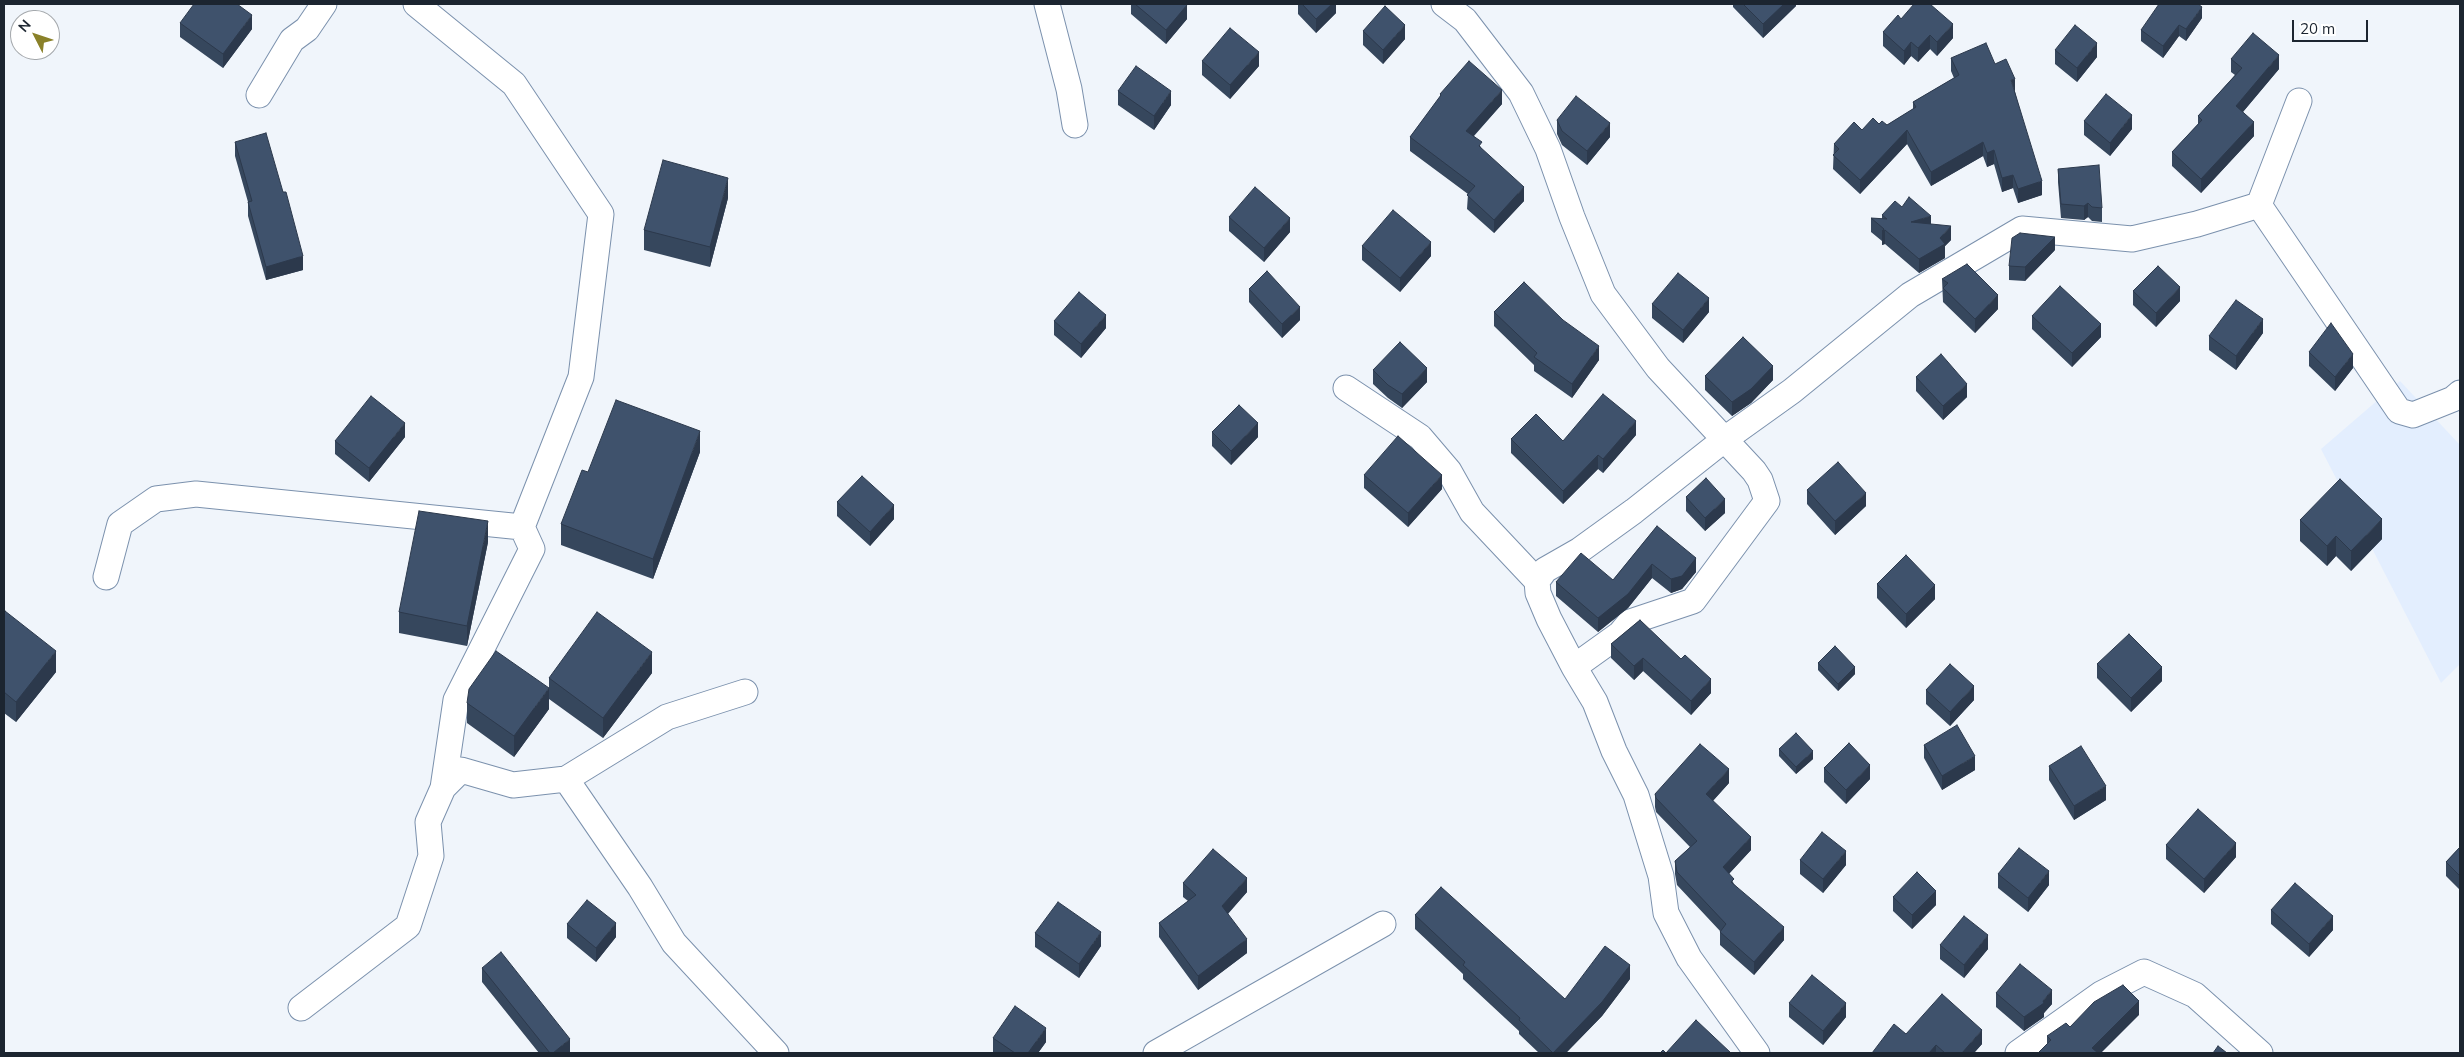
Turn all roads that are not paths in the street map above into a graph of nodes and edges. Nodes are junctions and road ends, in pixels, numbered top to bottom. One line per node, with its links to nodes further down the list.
1 (324, 4): 5 (street)
2 (416, 4): 12 (street)
3 (1047, 4): 7 (street)
4 (1444, 4): 11 (street)
5 (259, 95)
6 (2299, 101): 8 (street)
7 (1075, 126)
8 (2258, 205): 10 (street); 11 (street)
9 (1346, 388): 14 (street)
10 (2460, 393)
11 (1725, 439): 14 (street); 15 (street)
12 (522, 527): 13 (street); 18 (street)
13 (106, 577)
14 (1537, 581): 15 (street)
15 (1574, 667): 23 (street)
16 (745, 692): 17 (street)
17 (566, 779): 18 (street); 21 (street)
18 (443, 788): 20 (street)
19 (1383, 924): 22 (street)
20 (301, 1008)
21 (776, 1053)
22 (1156, 1053)
23 (1757, 1053)
24 (2018, 1053): 25 (street)
25 (2260, 1053)

